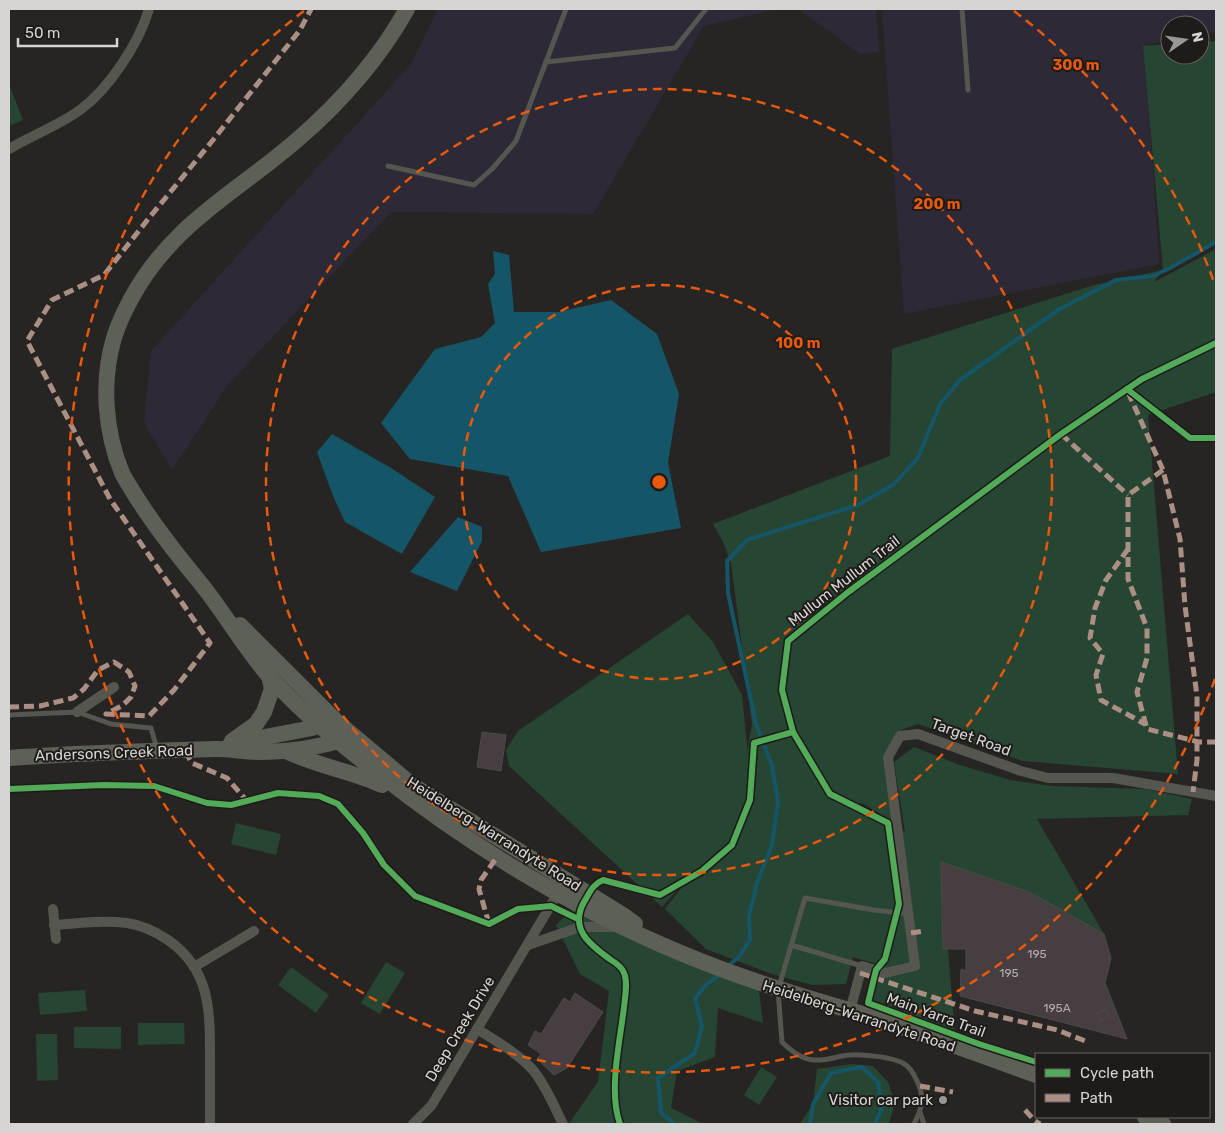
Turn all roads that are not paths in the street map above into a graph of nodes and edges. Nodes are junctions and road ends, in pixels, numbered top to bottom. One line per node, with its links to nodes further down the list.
1 (149, 9): 8 (street)
2 (407, 9): 10 (main road, Heidelberg-Warrandyte Road)
3 (566, 9): 6 (lane)
4 (706, 9): 6 (lane)
5 (962, 9): 7 (lane)
6 (546, 62): 9 (lane)
7 (968, 90)
8 (9, 149)
9 (388, 166)
10 (209, 594): 11 (main road, Heidelberg-Warrandyte Road); 15 (main road, Heidelberg-Warrandyte Road)
11 (269, 675): 15 (main road, Heidelberg-Warrandyte Road); 18 (main road)
12 (114, 687): 13 (street)
13 (77, 712): 14 (lane); 19 (lane)
14 (9, 715)
15 (327, 723): 16 (main road, Heidelberg-Warrandyte Road); 17 (main road, Heidelberg-Warrandyte Road); 18 (main road, Andersons Creek Road)
16 (354, 736): 17 (main road, Andersons Creek Road); 24 (main road, Heidelberg-Warrandyte Road)
17 (337, 742): 20 (main road, Andersons Creek Road); 23 (main road, Heidelberg-Warrandyte Road)
18 (220, 749): 19 (main road, Andersons Creek Road); 20 (main road, Andersons Creek Road)
19 (158, 751): 21 (main road, Andersons Creek Road)
20 (286, 752): 23 (main road)
21 (9, 758)
22 (1216, 796): 26 (street, Target Road)
23 (409, 798): 24 (main road, Heidelberg-Warrandyte Road)
24 (562, 886): 28 (main road, Heidelberg-Warrandyte Road); 31 (main road, Heidelberg-Warrandyte Road); 32 (street, Deep Creek Drive)
25 (53, 909): 27 (street)
26 (908, 914): 33 (lane); 35 (street, Target Road)
27 (54, 925): 30 (street); 34 (street)
28 (624, 927): 31 (main road, Heidelberg-Warrandyte Road); 32 (street)
29 (254, 930): 34 (street)
30 (56, 940)
31 (656, 942): 36 (main road, Heidelberg-Warrandyte Road)
32 (528, 945): 38 (street, Deep Creek Drive)
33 (791, 945): 35 (lane); 36 (lane)
34 (194, 966): 42 (street)
35 (862, 966): 37 (street)
36 (778, 990): 37 (main road, Heidelberg-Warrandyte Road); 40 (lane)
37 (850, 1011): 39 (main road, Heidelberg-Warrandyte Road)
38 (477, 1029): 43 (street, Deep Creek Drive); 44 (street)
39 (1035, 1075)
40 (920, 1112): 45 (lane); 46 (lane)
41 (1148, 1118): 47 (main road)
42 (210, 1124)
43 (413, 1124)
44 (563, 1124)
45 (914, 1124)
46 (924, 1124)
47 (1162, 1124)

